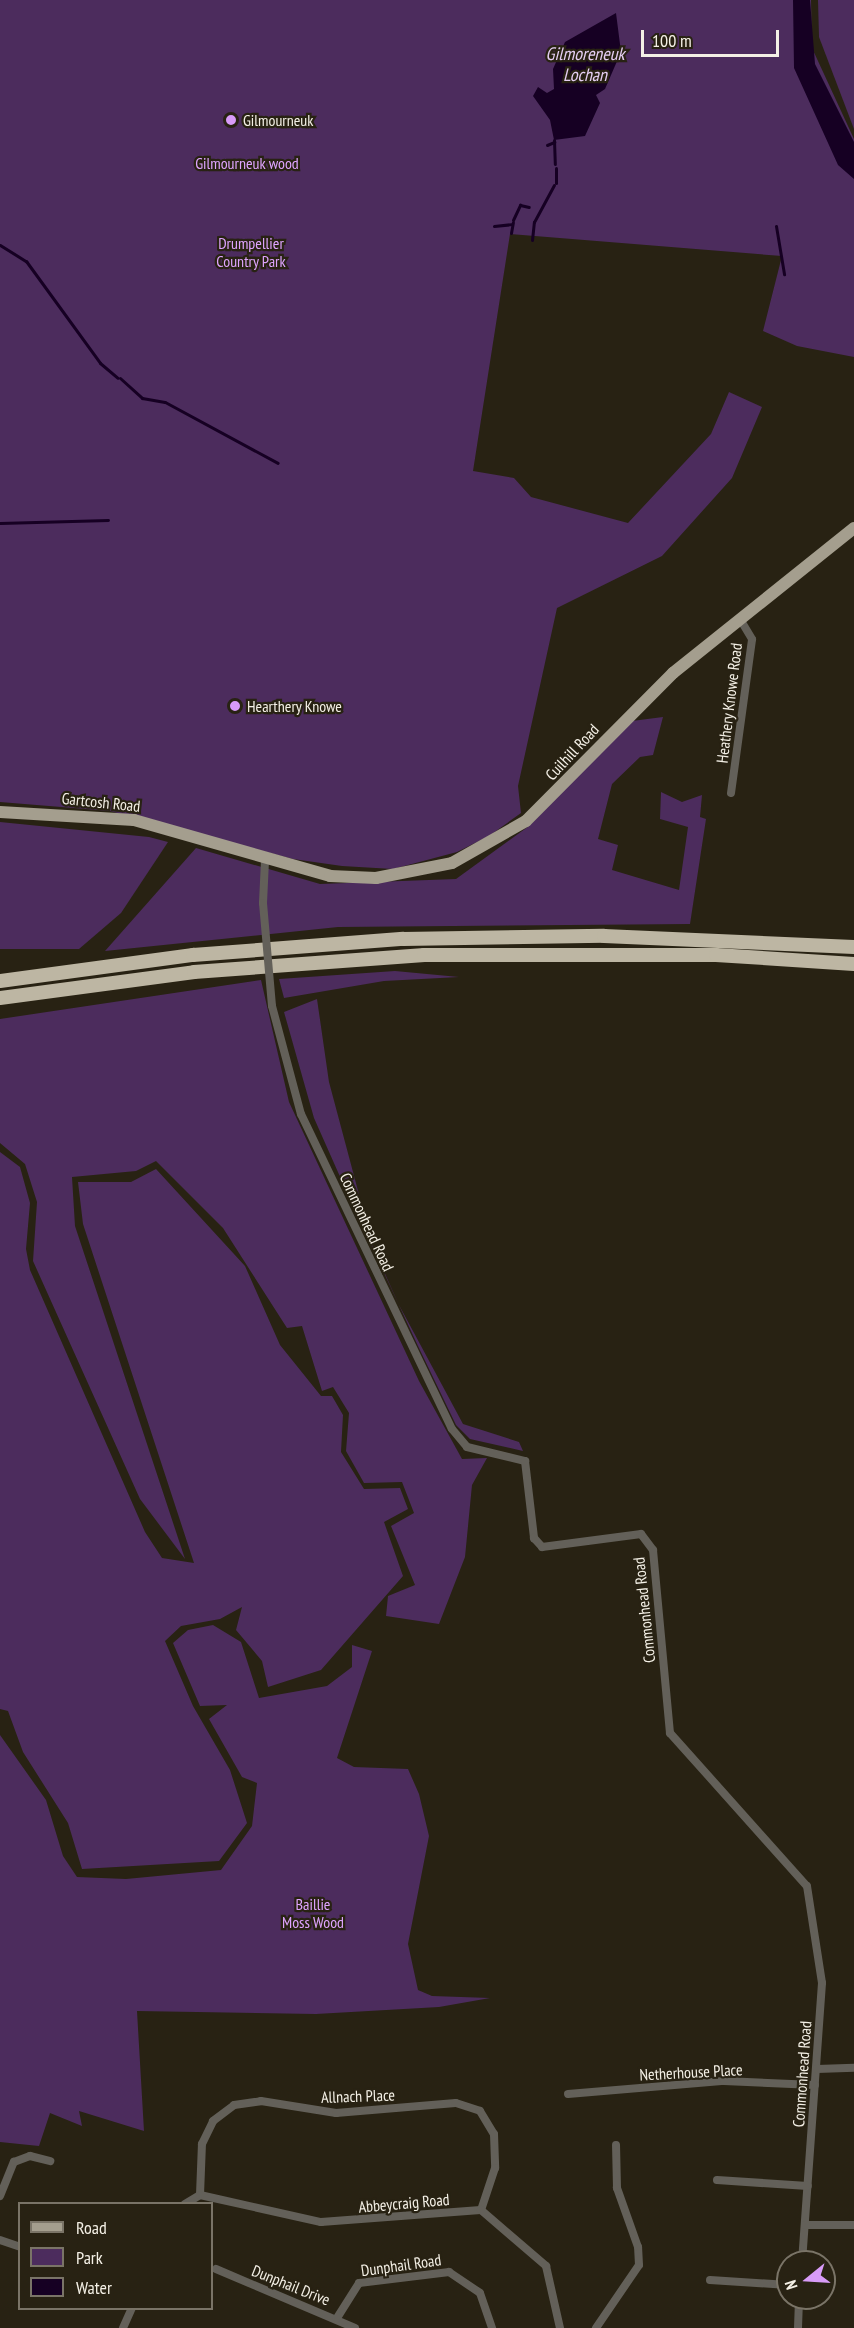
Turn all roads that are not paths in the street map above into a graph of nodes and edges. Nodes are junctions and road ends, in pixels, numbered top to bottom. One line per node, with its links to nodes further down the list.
1 (854, 528): 2 (main road, Cuilhill Road)
2 (740, 619): 3 (street, Heathery Knowe Road); 5 (main road, Cuilhill Road)
3 (730, 794)
4 (0, 812): 5 (main road, Gartcosh Road)
5 (265, 860): 11 (street, Commonhead Road, bridge)
6 (854, 947): 8 (highway)
7 (854, 964): 9 (highway)
8 (0, 981)
9 (0, 998)
10 (854, 2068): 11 (street)
11 (817, 2069): 12 (street, Commonhead Road)
12 (815, 2085): 13 (street, Netherhouse Place); 17 (street, Commonhead Road)
13 (568, 2094)
14 (616, 2145): 37 (street)
15 (50, 2161): 19 (street)
16 (717, 2180): 17 (street)
17 (808, 2186): 22 (street, Commonhead Road)
18 (200, 2195): 20 (street); 21 (street, Abbeycraig Road); 21 (street, Allnach Place)
19 (0, 2196)
20 (188, 2202)
21 (481, 2210): 36 (street)
22 (805, 2225): 23 (street); 26 (street, Commonhead Road)
23 (854, 2225)
24 (0, 2240): 25 (street)
25 (18, 2246)
26 (803, 2250)
27 (216, 2269): 32 (street, Dunphail Drive)
28 (710, 2280): 29 (street)
29 (776, 2284)
30 (131, 2310): 33 (street)
31 (799, 2310): 38 (street)
32 (337, 2318): 34 (street, Dunphail Drive); 35 (street, Dunphail Road)
33 (123, 2328)
34 (355, 2328)
35 (492, 2328)
36 (560, 2328)
37 (596, 2328)
38 (798, 2328)

